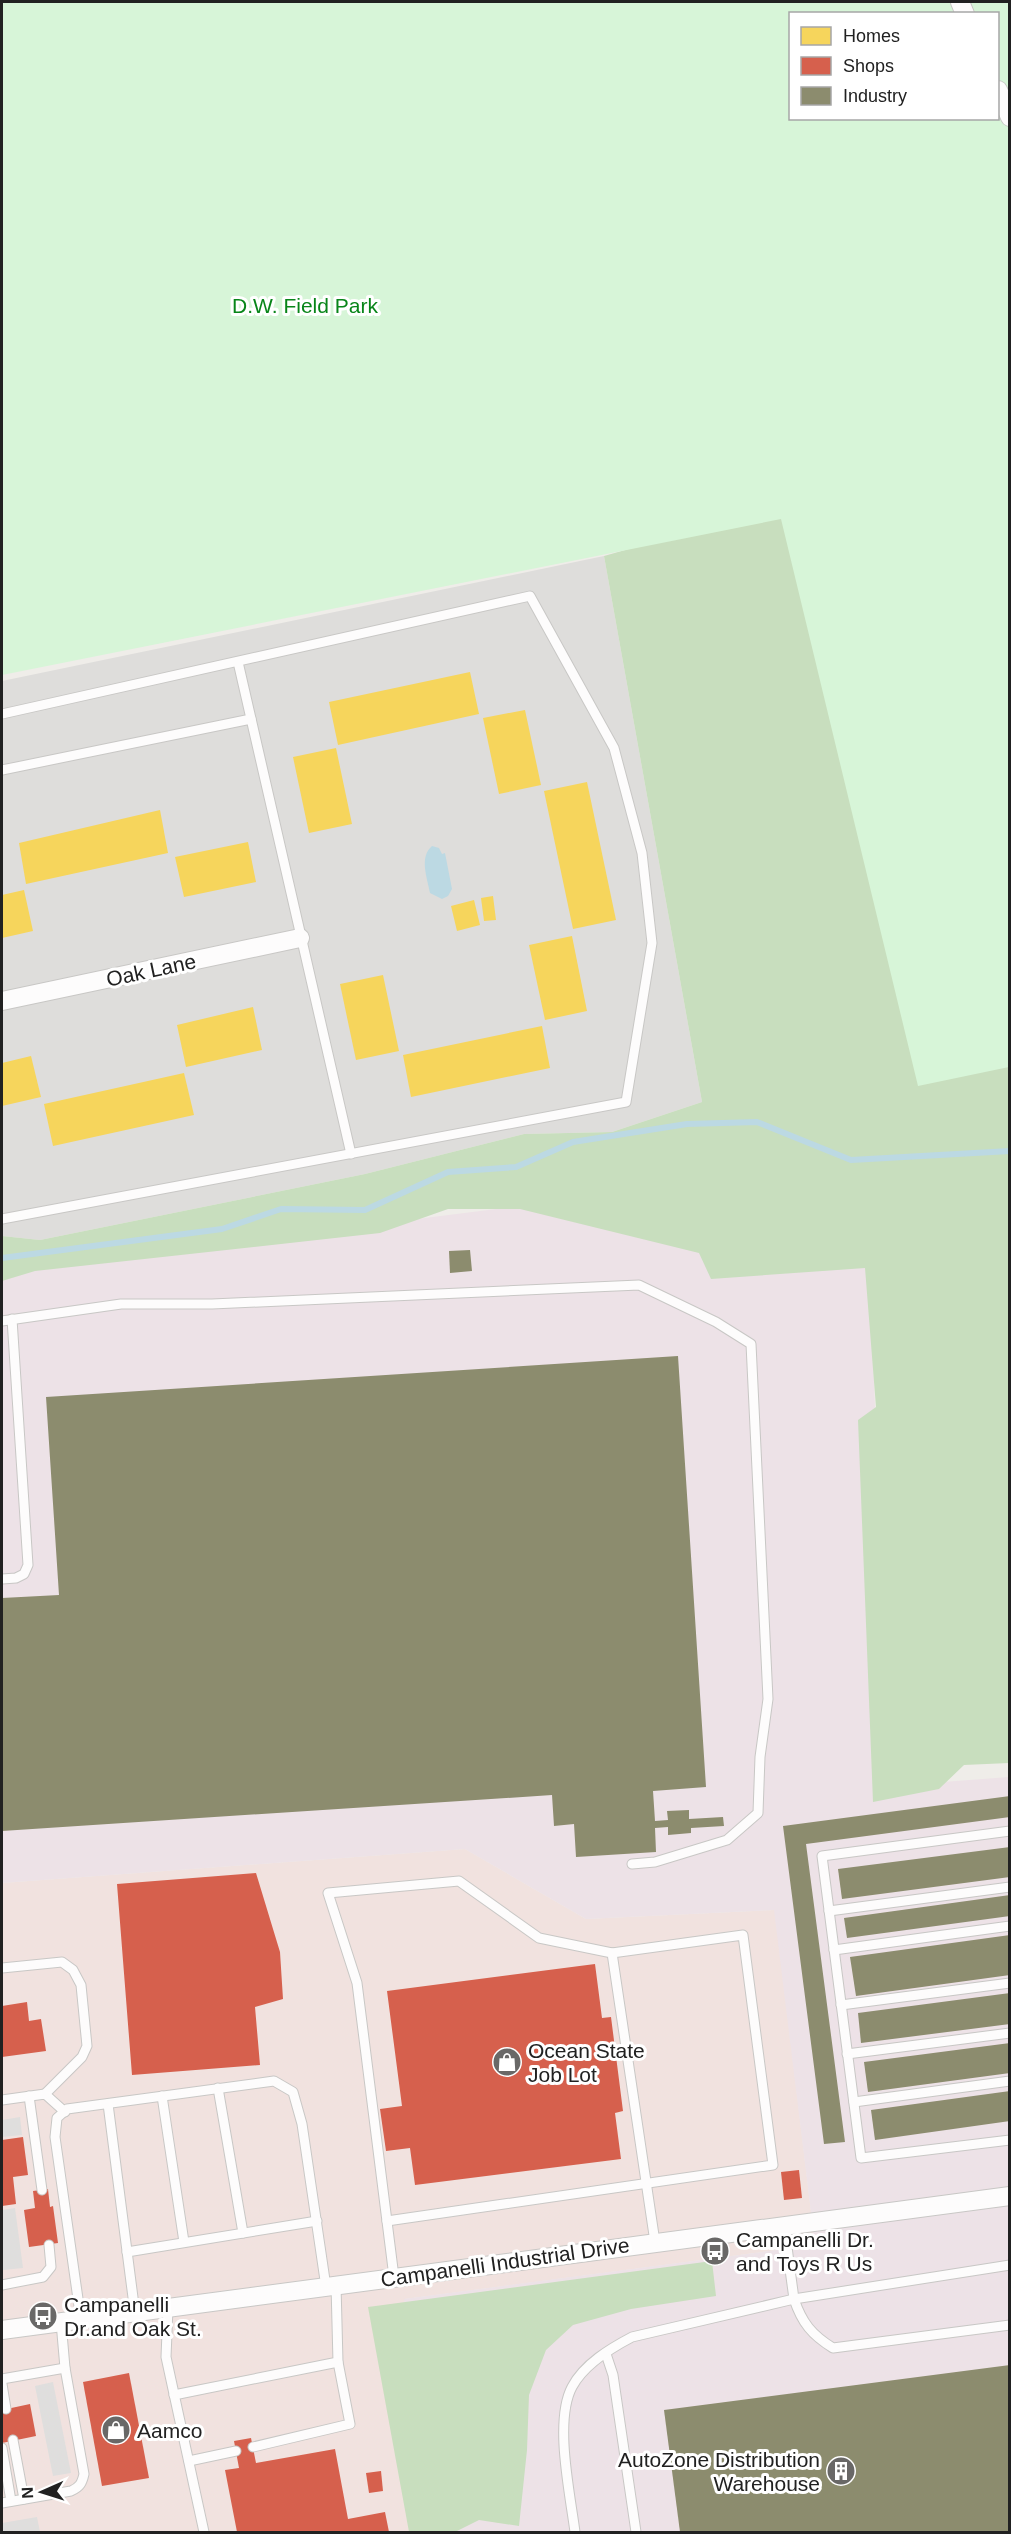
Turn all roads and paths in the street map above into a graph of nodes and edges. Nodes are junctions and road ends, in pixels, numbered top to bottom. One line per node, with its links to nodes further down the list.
1 (999, 92): 2 (street)
2 (1010, 117)
3 (238, 662): 4 (lane); 5 (lane); 9 (lane)
4 (2, 714)
5 (251, 719): 6 (lane); 7 (lane)
6 (2, 770)
7 (300, 938): 8 (street, Oak Lane); 9 (lane)
8 (2, 1001)
9 (351, 1154): 10 (lane)
10 (2, 1219)
11 (12, 1320): 12 (lane); 13 (lane); 15 (lane)
12 (2, 1321)
13 (2, 1579)
14 (1010, 1831): 17 (lane)
15 (632, 1864)
16 (1010, 1887): 17 (lane)
17 (829, 1911): 19 (lane)
18 (1010, 1926): 19 (lane)
19 (834, 1950): 23 (lane)
20 (612, 1953): 36 (lane); 36 (lane); 39 (lane)
21 (2, 1968): 28 (lane)
22 (1010, 1983): 23 (lane)
23 (841, 2005): 25 (lane)
24 (1010, 2033): 25 (lane)
25 (847, 2054): 32 (lane)
26 (1010, 2081): 32 (lane)
27 (218, 2088): 30 (lane); 40 (lane); 42 (lane)
28 (45, 2094): 29 (lane); 34 (lane)
29 (29, 2096): 31 (lane); 37 (lane)
30 (162, 2096): 33 (lane); 43 (lane)
31 (2, 2100)
32 (854, 2102): 35 (lane)
33 (108, 2104): 34 (lane); 46 (lane)
34 (65, 2112): 54 (lane)
35 (1010, 2140)
36 (647, 2184): 39 (lane); 44 (lane)
37 (42, 2190)
38 (1010, 2196): 41 (street, Campanelli Industrial Drive)
39 (387, 2220): 48 (lane)
40 (317, 2221): 42 (lane); 50 (lane)
41 (784, 2225): 44 (street, Campanelli Industrial Drive); 51 (lane)
42 (243, 2233): 43 (lane)
43 (184, 2242): 46 (lane)
44 (655, 2242): 48 (street, Campanelli Industrial Drive)
45 (49, 2245): 49 (lane)
46 (127, 2252): 53 (lane)
47 (1010, 2265): 51 (lane)
48 (394, 2277): 50 (street, Campanelli Industrial Drive)
49 (2, 2285)
50 (331, 2286): 52 (street, Campanelli Industrial Drive); 59 (lane)
51 (794, 2299): 56 (lane); 58 (lane)
52 (168, 2308): 53 (street, Campanelli Industrial Drive); 63 (lane)
53 (135, 2313): 54 (street, Campanelli Industrial Drive)
54 (81, 2320): 55 (street, Campanelli Industrial Drive)
55 (61, 2322): 57 (street, Campanelli Industrial Drive); 60 (lane)
56 (1010, 2325)
57 (2, 2330)
58 (606, 2354): 73 (lane); 74 (lane)
59 (338, 2362): 63 (lane); 66 (lane)
60 (65, 2368): 61 (lane); 70 (lane)
61 (2, 2379)
62 (2, 2384): 64 (lane)
63 (174, 2395): 69 (lane)
64 (6, 2409)
65 (13, 2440): 70 (lane)
66 (253, 2447)
67 (2, 2448): 71 (lane)
68 (236, 2451): 69 (lane)
69 (189, 2462): 72 (lane)
70 (24, 2499): 71 (lane)
71 (6, 2502)
72 (204, 2532)
73 (575, 2532)
74 (636, 2532)

